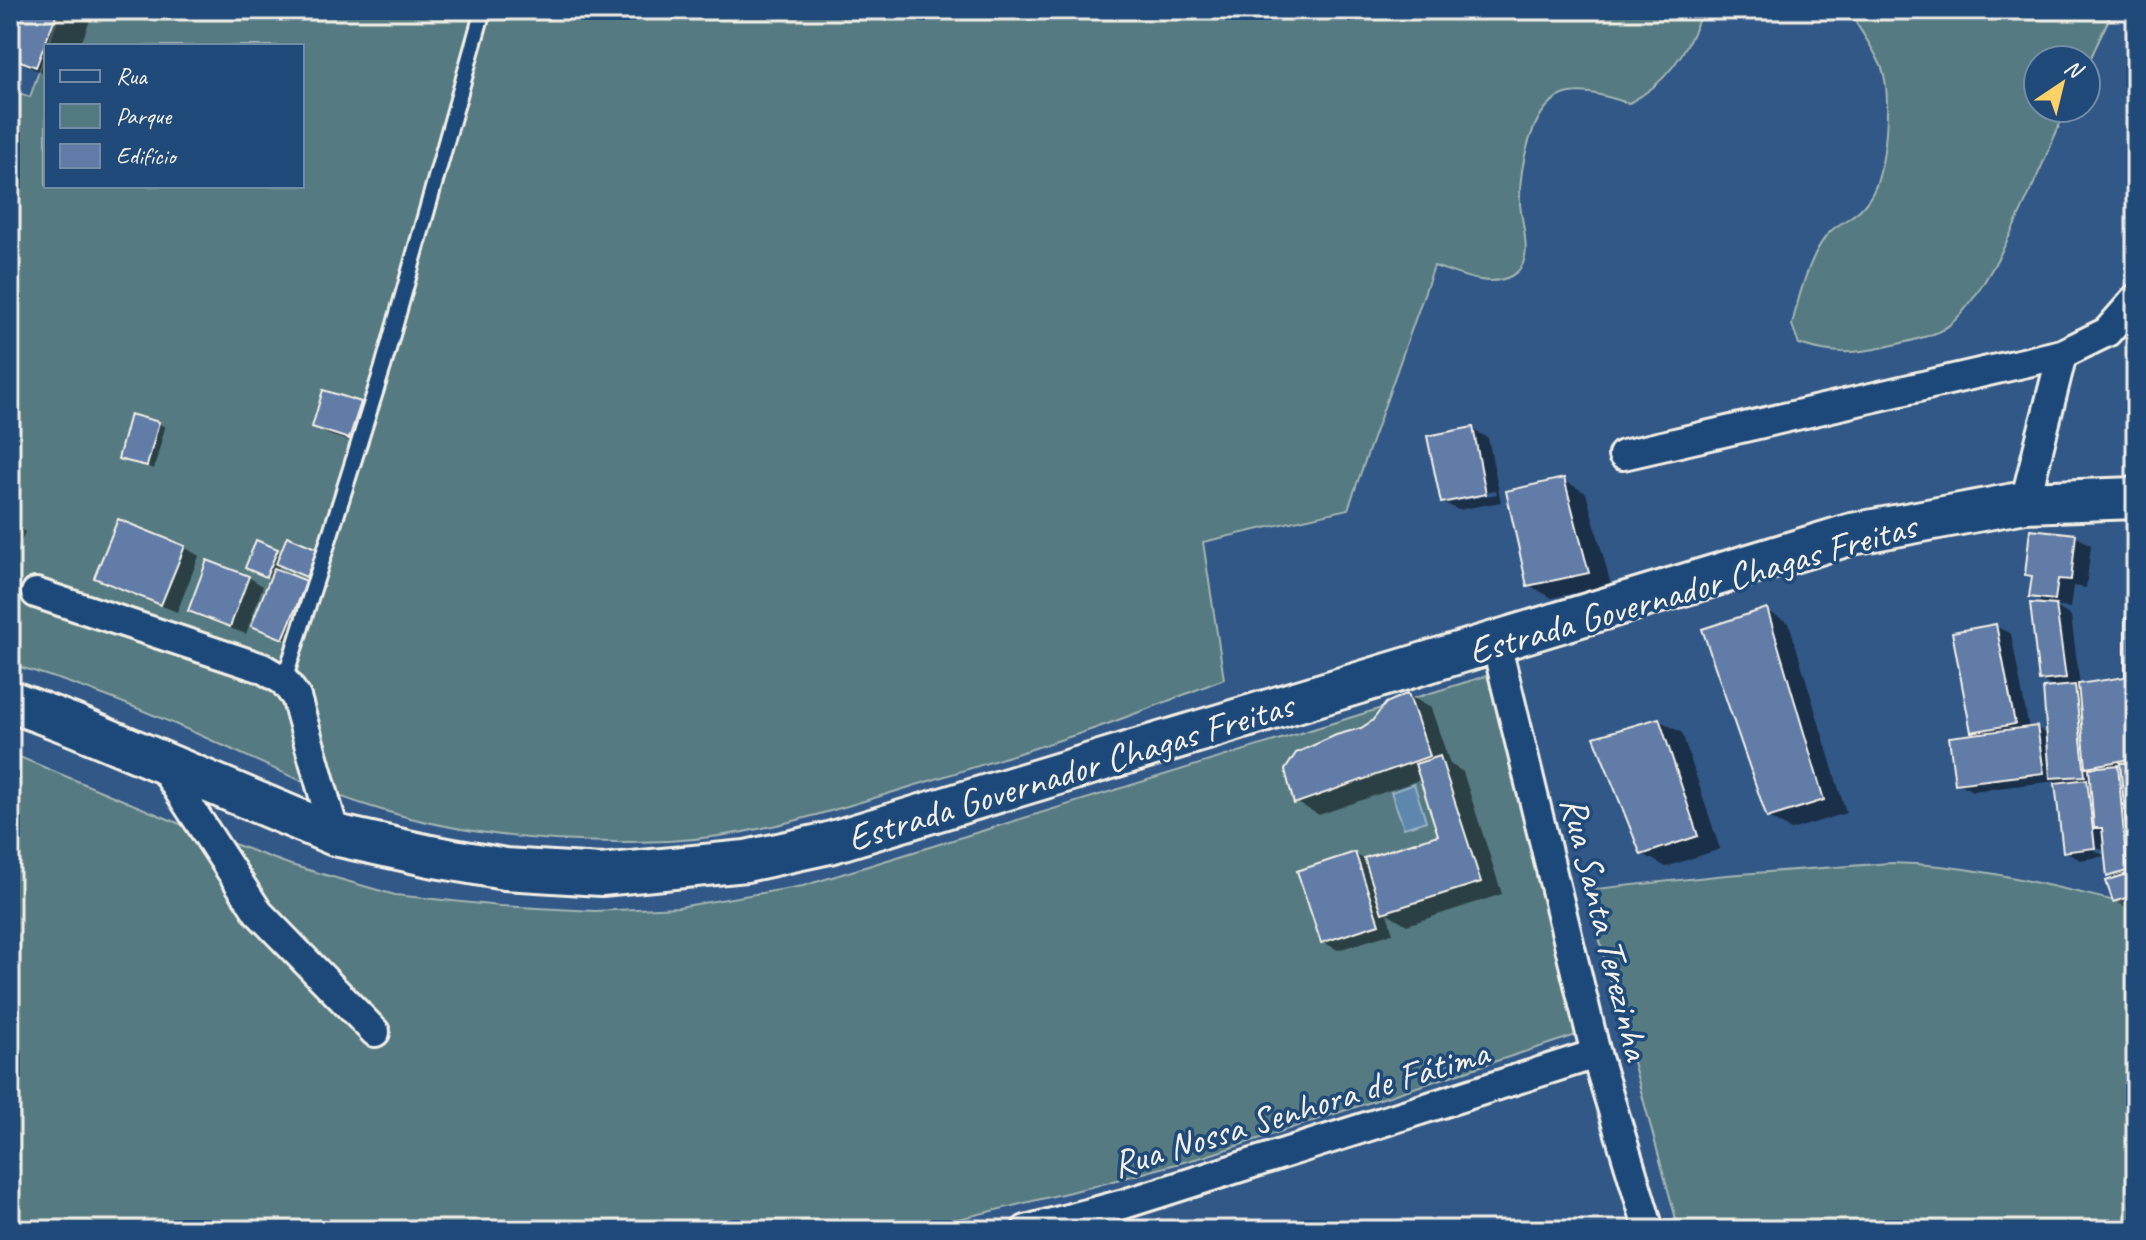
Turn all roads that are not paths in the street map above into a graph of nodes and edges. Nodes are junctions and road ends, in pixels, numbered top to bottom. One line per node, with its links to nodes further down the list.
1 (483, 10): 9 (lane)
2 (2136, 299): 3 (street)
3 (2062, 354): 4 (street); 6 (street)
4 (1623, 455)
5 (2136, 498): 6 (main road, Estrada Governador Chagas Freitas)
6 (2025, 502): 8 (main road, Estrada Governador Chagas Freitas)
7 (36, 593): 9 (street)
8 (1496, 643): 12 (main road, Estrada Governador Chagas Freitas); 14 (street, Rua Santa Terezinha)
9 (284, 681): 12 (street)
10 (10, 701): 11 (main road, Estrada Governador Chagas Freitas)
11 (161, 763): 12 (main road, Estrada Governador Chagas Freitas); 13 (street)
12 (335, 835)
13 (375, 1032)
14 (1596, 1054): 15 (street, Rua Nossa Senhora de Fátima); 16 (street, Rua Santa Terezinha)
15 (1026, 1230)
16 (1649, 1230)

